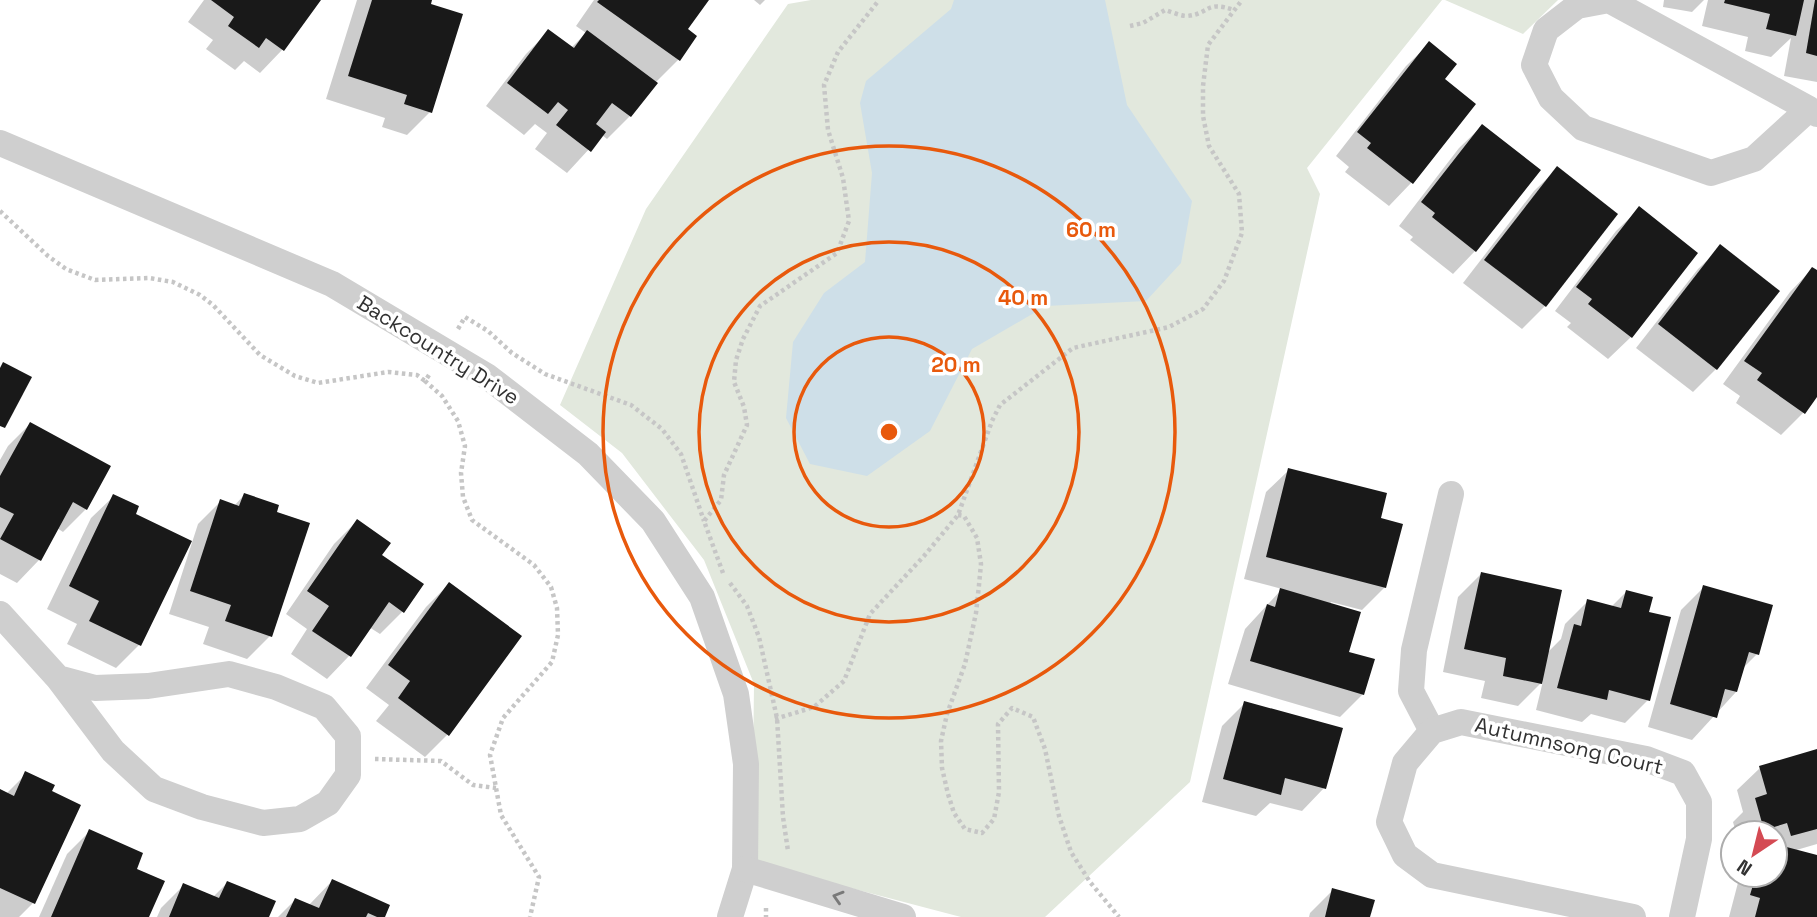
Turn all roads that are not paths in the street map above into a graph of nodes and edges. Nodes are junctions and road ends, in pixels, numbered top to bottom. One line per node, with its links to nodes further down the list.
1 (1813, 111): 1 (street)
2 (0, 143): 7 (street, Backcountry Drive)
3 (1451, 494): 6 (street)
4 (0, 614): 5 (street)
5 (58, 678): 5 (street)
6 (1433, 731): 10 (street); 11 (street, Autumnsong Court)
7 (745, 869): 8 (street, Backcountry Drive); 9 (street, one-way to 7)
8 (730, 917)
9 (903, 917)
10 (1633, 917)
11 (1682, 917)

